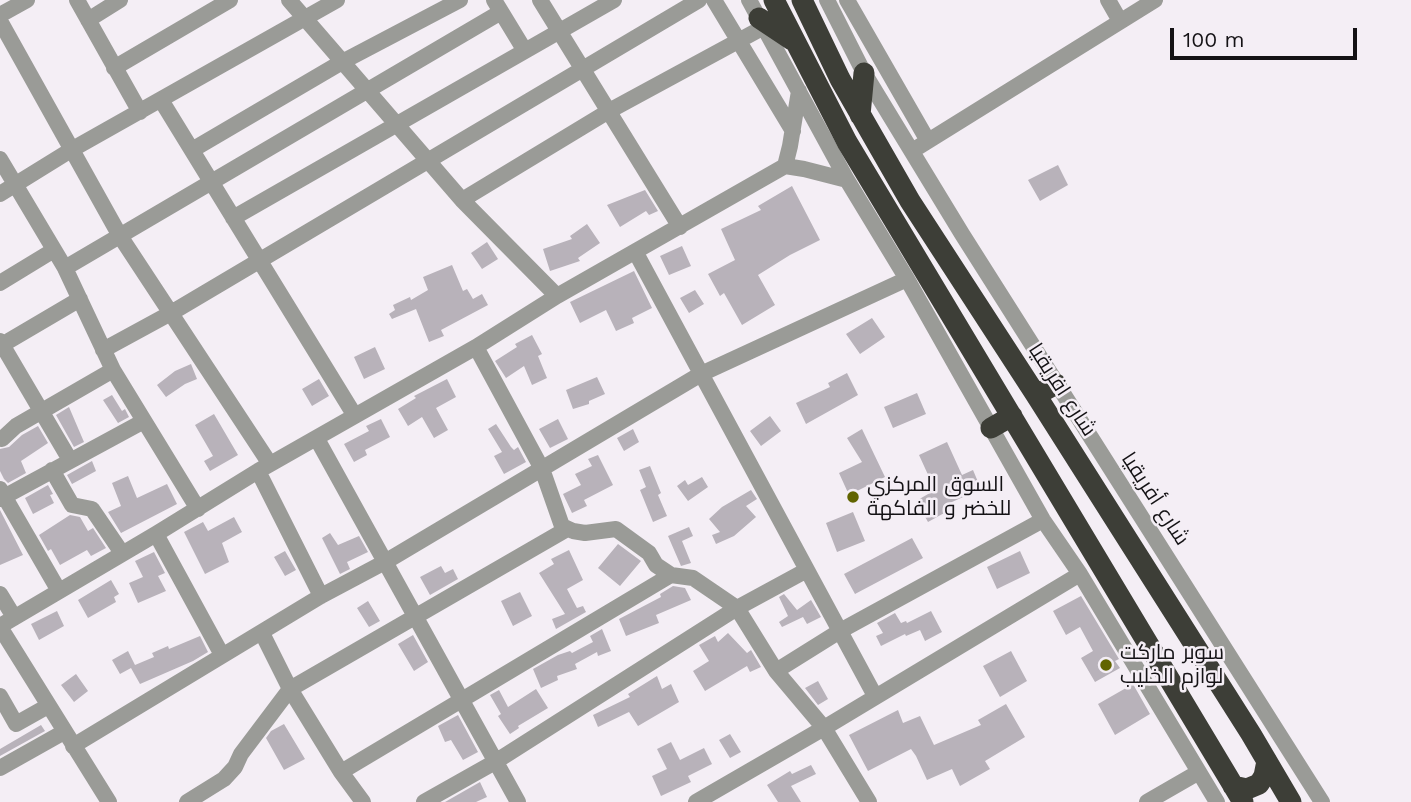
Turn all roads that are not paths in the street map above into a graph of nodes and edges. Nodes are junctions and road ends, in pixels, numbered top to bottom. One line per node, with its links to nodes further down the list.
1 (27, 0): 19 (street)
2 (77, 0): 22 (street)
3 (120, 0): 22 (street)
4 (230, 0): 30 (street)
5 (289, 0): 21 (street)
6 (337, 0): 21 (street)
7 (460, 0): 29 (street)
8 (540, 0): 25 (street)
9 (614, 0): 25 (street)
10 (699, 0): 31 (street)
11 (715, 0): 26 (street)
12 (774, 0): 27 (highway)
13 (802, 0): 38 (highway, شارع افريقيا)
14 (827, 0): 32 (street, شارع أفريقيا)
15 (847, 0): 41 (street)
16 (1108, 0): 24 (street)
17 (1155, 0): 24 (street)
18 (498, 6): 28 (street); 33 (street)
19 (0, 15)
20 (758, 15): 26 (street); 27 (highway); 34 (street)
21 (305, 19): 29 (street); 35 (street)
22 (88, 20): 30 (street)
23 (0, 21): 42 (street)
24 (1120, 21): 41 (street)
25 (559, 32): 28 (street); 31 (street)
26 (739, 41): 37 (street); 40 (street)
27 (794, 41): 74 (highway)
28 (525, 51): 39 (street)
29 (342, 62): 33 (street); 43 (street)
30 (114, 68): 36 (street)
31 (583, 69): 37 (street); 46 (street)
32 (864, 73): 38 (highway); 44 (street, شارع أفريقيا)
33 (367, 91): 39 (street); 49 (street)
34 (799, 91): 40 (street); 48 (street)
35 (161, 100): 36 (street); 43 (street)
36 (140, 111): 42 (street)
37 (609, 111): 52 (street); 54 (street)
38 (860, 115): 71 (highway, شارع افريقيا)
39 (396, 125): 46 (street); 53 (street)
40 (793, 131): 47 (street)
41 (928, 141): 44 (street)
42 (71, 150): 50 (street); 55 (street)
43 (192, 150): 49 (street)
44 (912, 151): 70 (street, شارع أفريقيا)
45 (0, 159): 50 (street)
46 (427, 161): 52 (street); 58 (street)
47 (785, 166): 48 (street); 54 (street)
48 (847, 180): 60 (street)
49 (212, 183): 53 (street); 55 (street)
50 (16, 185): 51 (street); 56 (street)
51 (0, 194)
52 (462, 200): 62 (street)
53 (233, 218): 58 (street)
54 (680, 227): 57 (street)
55 (120, 236): 59 (street); 64 (street)
56 (54, 250): 59 (street); 61 (street)
57 (636, 253): 62 (street); 69 (street)
58 (259, 260): 64 (street); 73 (street)
59 (65, 268): 63 (street)
60 (907, 279): 69 (street); 76 (street)
61 (0, 283)
62 (557, 296): 66 (street)
63 (80, 299): 65 (street); 67 (street)
64 (171, 313): 67 (street); 80 (street)
65 (1, 344): 72 (street)
66 (476, 347): 73 (street); 81 (street)
67 (103, 350): 68 (street)
68 (113, 370): 72 (street); 75 (street)
69 (701, 374): 81 (street); 90 (street)
70 (1056, 384): 71 (highway); 127 (street, شارع أفريقيا)
71 (1037, 395): 111 (highway, شارع افريقيا)
72 (42, 410): 77 (street); 79 (street)
73 (355, 416): 78 (street)
74 (1012, 416): 76 (highway); 116 (highway)
75 (144, 421): 79 (street); 84 (street)
76 (991, 428): 85 (street)
77 (2, 439)
78 (317, 439): 80 (street); 89 (street)
79 (70, 460): 82 (street)
80 (264, 468): 84 (street); 95 (street)
81 (542, 469): 86 (street); 89 (street)
82 (52, 470): 83 (street); 88 (street)
83 (2, 495): 93 (street)
84 (198, 509): 87 (street)
85 (1043, 520): 91 (street); 100 (street)
86 (567, 529): 92 (street); 98 (street)
87 (156, 534): 88 (street); 102 (street)
88 (122, 553): 93 (street)
89 (385, 562): 95 (street); 98 (street)
90 (807, 570): 96 (street); 100 (street)
91 (1080, 574): 106 (street); 115 (street)
92 (671, 575): 96 (street); 107 (street)
93 (59, 592): 97 (street)
94 (0, 594): 97 (street)
95 (321, 596): 101 (street)
96 (737, 608): 103 (street); 112 (street)
97 (14, 617): 99 (street)
98 (416, 618): 104 (street); 107 (street)
99 (0, 626): 108 (street)
100 (840, 631): 103 (street); 106 (street)
101 (261, 633): 102 (street); 104 (street)
102 (222, 655): 110 (street)
103 (776, 671): 109 (street)
104 (290, 690): 114 (street); 118 (street)
105 (0, 696): 108 (street)
106 (875, 696): 109 (street)
107 (461, 700): 112 (street); 114 (street)
108 (48, 706): 110 (street)
109 (824, 728): 122 (street); 123 (street)
110 (69, 739): 113 (street); 117 (street)
111 (1267, 761): 116 (highway); 126 (highway, شارع افريقيا)
112 (495, 762): 120 (street); 121 (street)
113 (0, 768)
114 (341, 772): 119 (street)
115 (1199, 772): 124 (street); 125 (street)
116 (1238, 794)
117 (109, 802)
118 (187, 802)
119 (363, 802)
120 (424, 802)
121 (518, 802)
122 (696, 802)
123 (869, 802)
124 (1147, 802)
125 (1217, 802)
126 (1291, 802)
127 (1322, 802)

